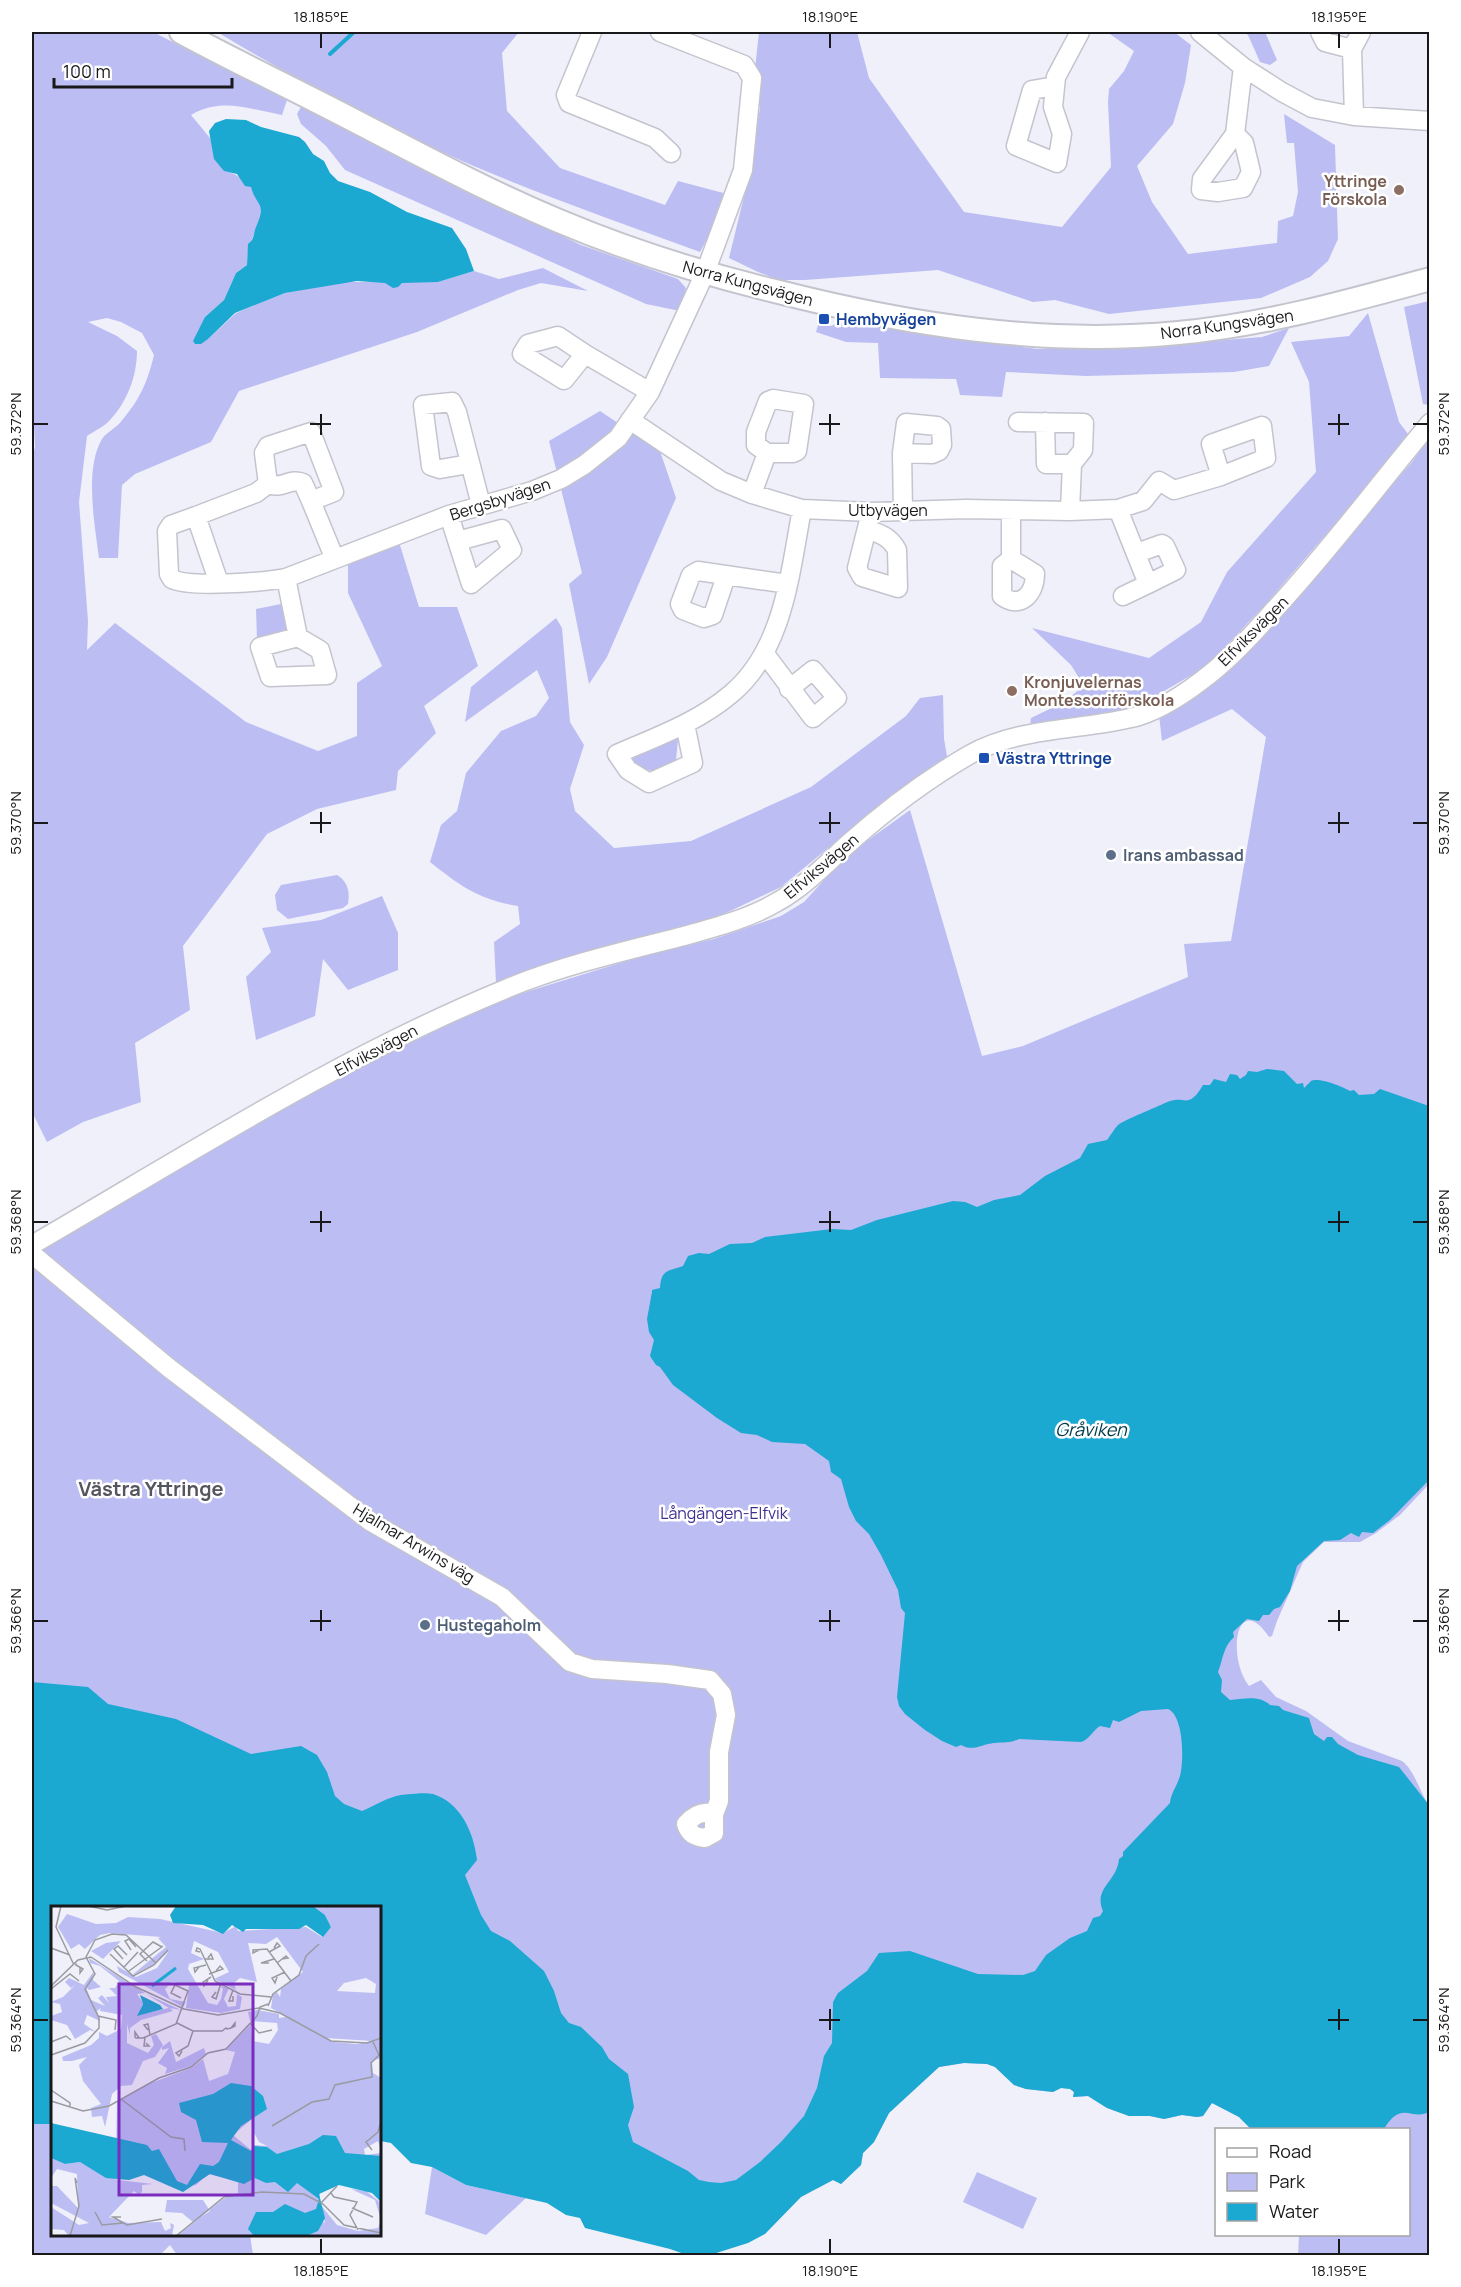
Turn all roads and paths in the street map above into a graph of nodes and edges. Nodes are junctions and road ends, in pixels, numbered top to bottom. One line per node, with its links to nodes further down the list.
1 (181, 32): 15 (main road, Norra Kungsvägen)
2 (592, 32): 14 (street)
3 (660, 32): 15 (street)
4 (1080, 32): 10 (street)
5 (1200, 32): 9 (street)
6 (1320, 32): 8 (street)
7 (1361, 32): 8 (street)
8 (1352, 49): 11 (street)
9 (1243, 67): 11 (street); 13 (street)
10 (1055, 86)
11 (1354, 116): 12 (street)
12 (1430, 121)
13 (1235, 134)
14 (672, 153)
15 (705, 273): 16 (main road, Norra Kungsvägen); 18 (street, Bergsbyvägen)
16 (1430, 279)
17 (585, 354): 18 (street)
18 (650, 392): 19 (street, Bergsbyvägen)
19 (630, 420): 29 (street, Utbyvägen); 31 (street, Bergsbyvägen)
20 (1018, 422): 21 (street)
21 (1045, 422): 26 (street); 26 (street)
22 (1429, 427): 53 (street, Elfviksvägen)
23 (767, 453): 29 (street)
24 (902, 453): 34 (street)
25 (469, 464): 31 (street)
26 (1072, 464): 36 (street)
27 (1221, 476): 33 (street, Utbyvägen)
28 (268, 484): 30 (street); 30 (street); 38 (street)
29 (752, 494): 32 (street, Utbyvägen)
30 (311, 501): 41 (street)
31 (481, 505): 37 (street, Bergsbyvägen)
32 (802, 509): 34 (street, Utbyvägen); 46 (street)
33 (1118, 509): 36 (street, Utbyvägen); 40 (street)
34 (903, 511): 35 (street, Utbyvägen)
35 (1011, 511): 36 (street, Utbyvägen); 42 (street)
36 (1070, 511)
37 (449, 515): 39 (street); 41 (street, Bergsbyvägen)
38 (196, 516): 45 (street); 45 (street, Bergsbyvägen)
39 (458, 541)
40 (1137, 553): 47 (street); 47 (street)
41 (334, 557): 44 (street, Bergsbyvägen)
42 (1011, 559)
43 (726, 576): 46 (street)
44 (286, 578): 45 (street, Bergsbyvägen); 49 (street)
45 (219, 583)
46 (788, 584): 50 (street)
47 (1148, 584): 48 (street)
48 (1123, 596)
49 (298, 637)
50 (765, 654): 51 (street); 52 (street)
51 (789, 689)
52 (685, 724)
53 (32, 1245)
54 (32, 1254): 55 (street, Hjalmar Arwins väg)
55 (714, 1814)

